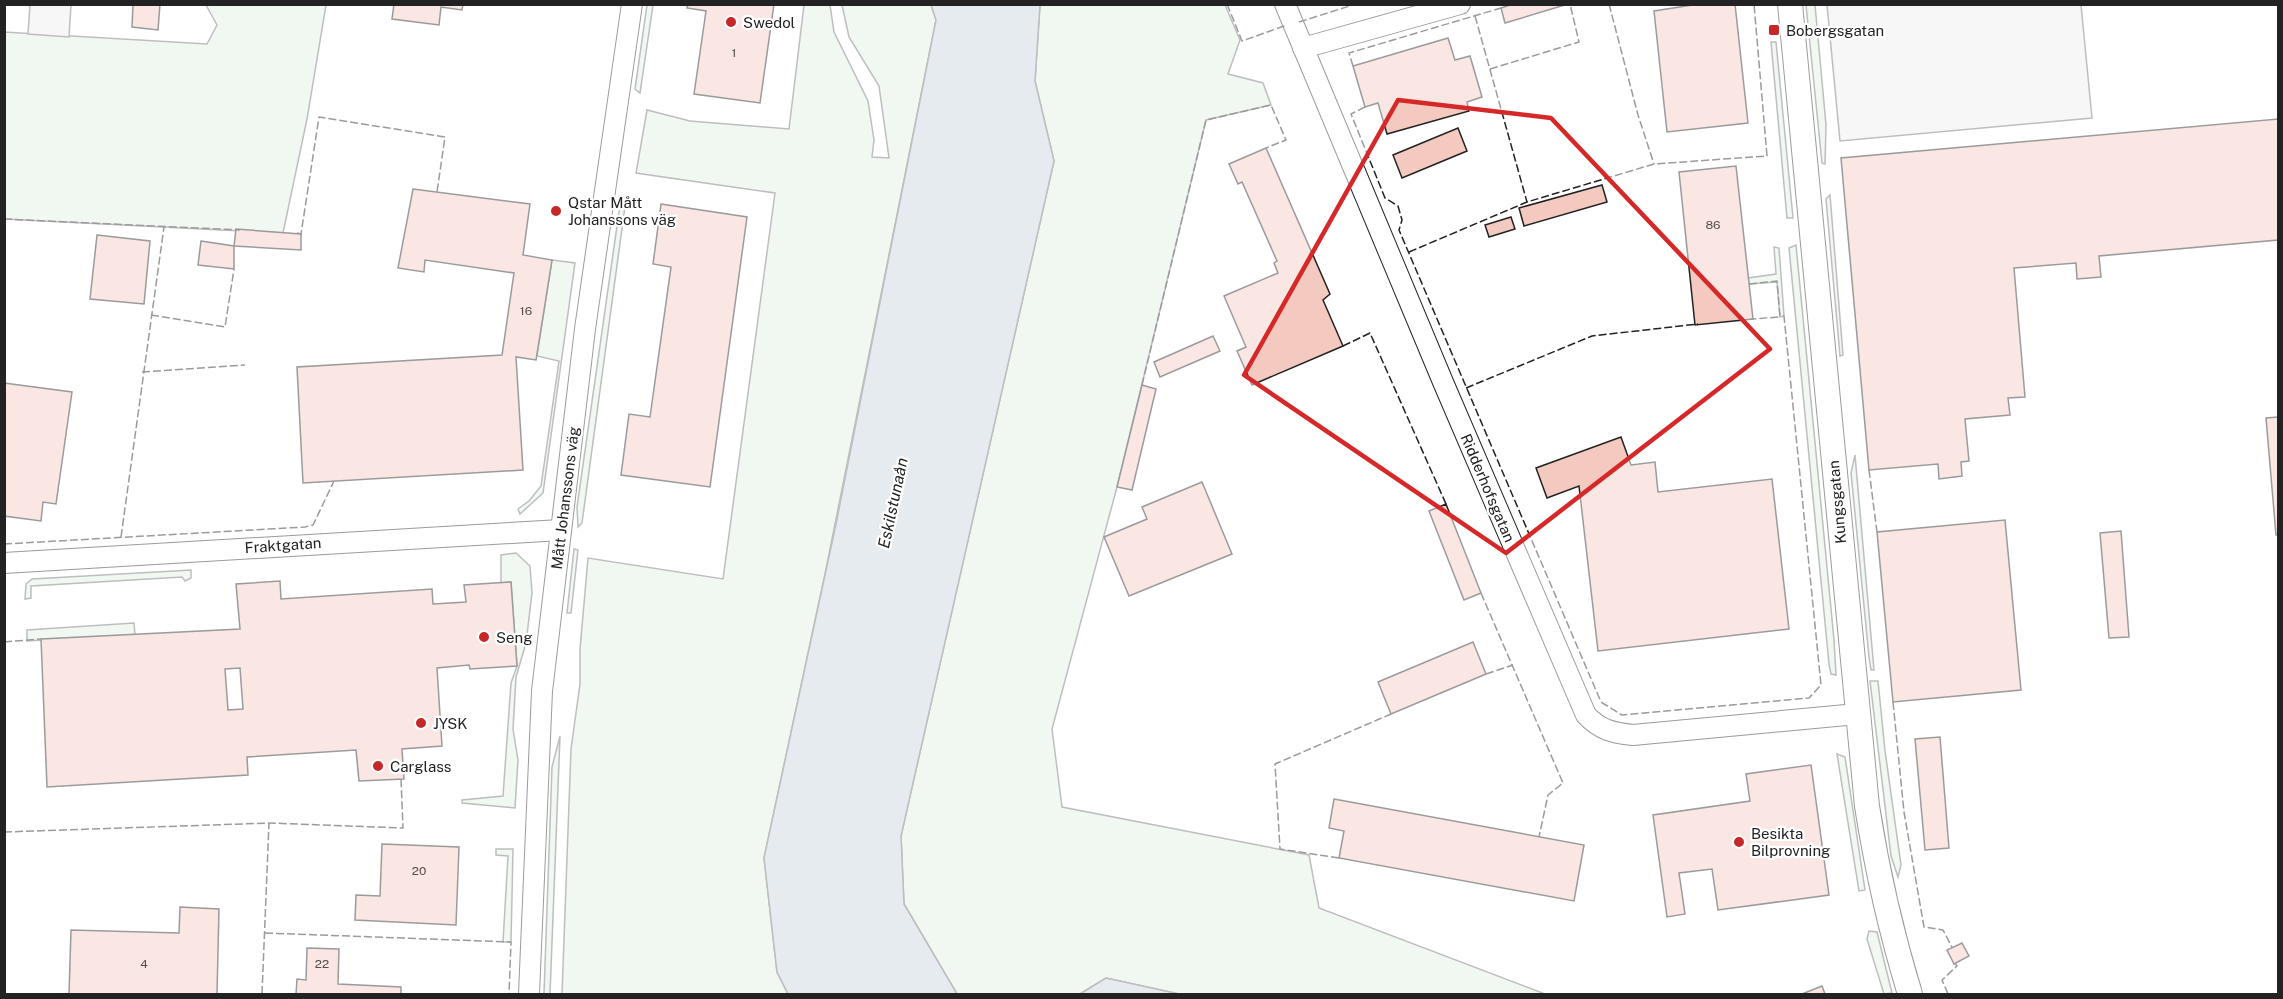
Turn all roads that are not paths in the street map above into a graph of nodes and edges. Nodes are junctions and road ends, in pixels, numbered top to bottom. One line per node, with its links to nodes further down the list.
1 (632, 4): 6 (street, Mått Johanssons väg)
2 (1285, 4): 5 (street, Ridderhofsgatan)
3 (1460, 4): 5 (street)
4 (1790, 4): 8 (main road, Kungsgatan)
5 (1303, 48): 8 (street, Ridderhofsgatan)
6 (561, 530): 7 (street, Fraktgatan); 9 (street, Mått Johanssons väg)
7 (4, 563)
8 (1857, 714): 10 (main road, Kungsgatan)
9 (529, 994)
10 (1910, 994)

